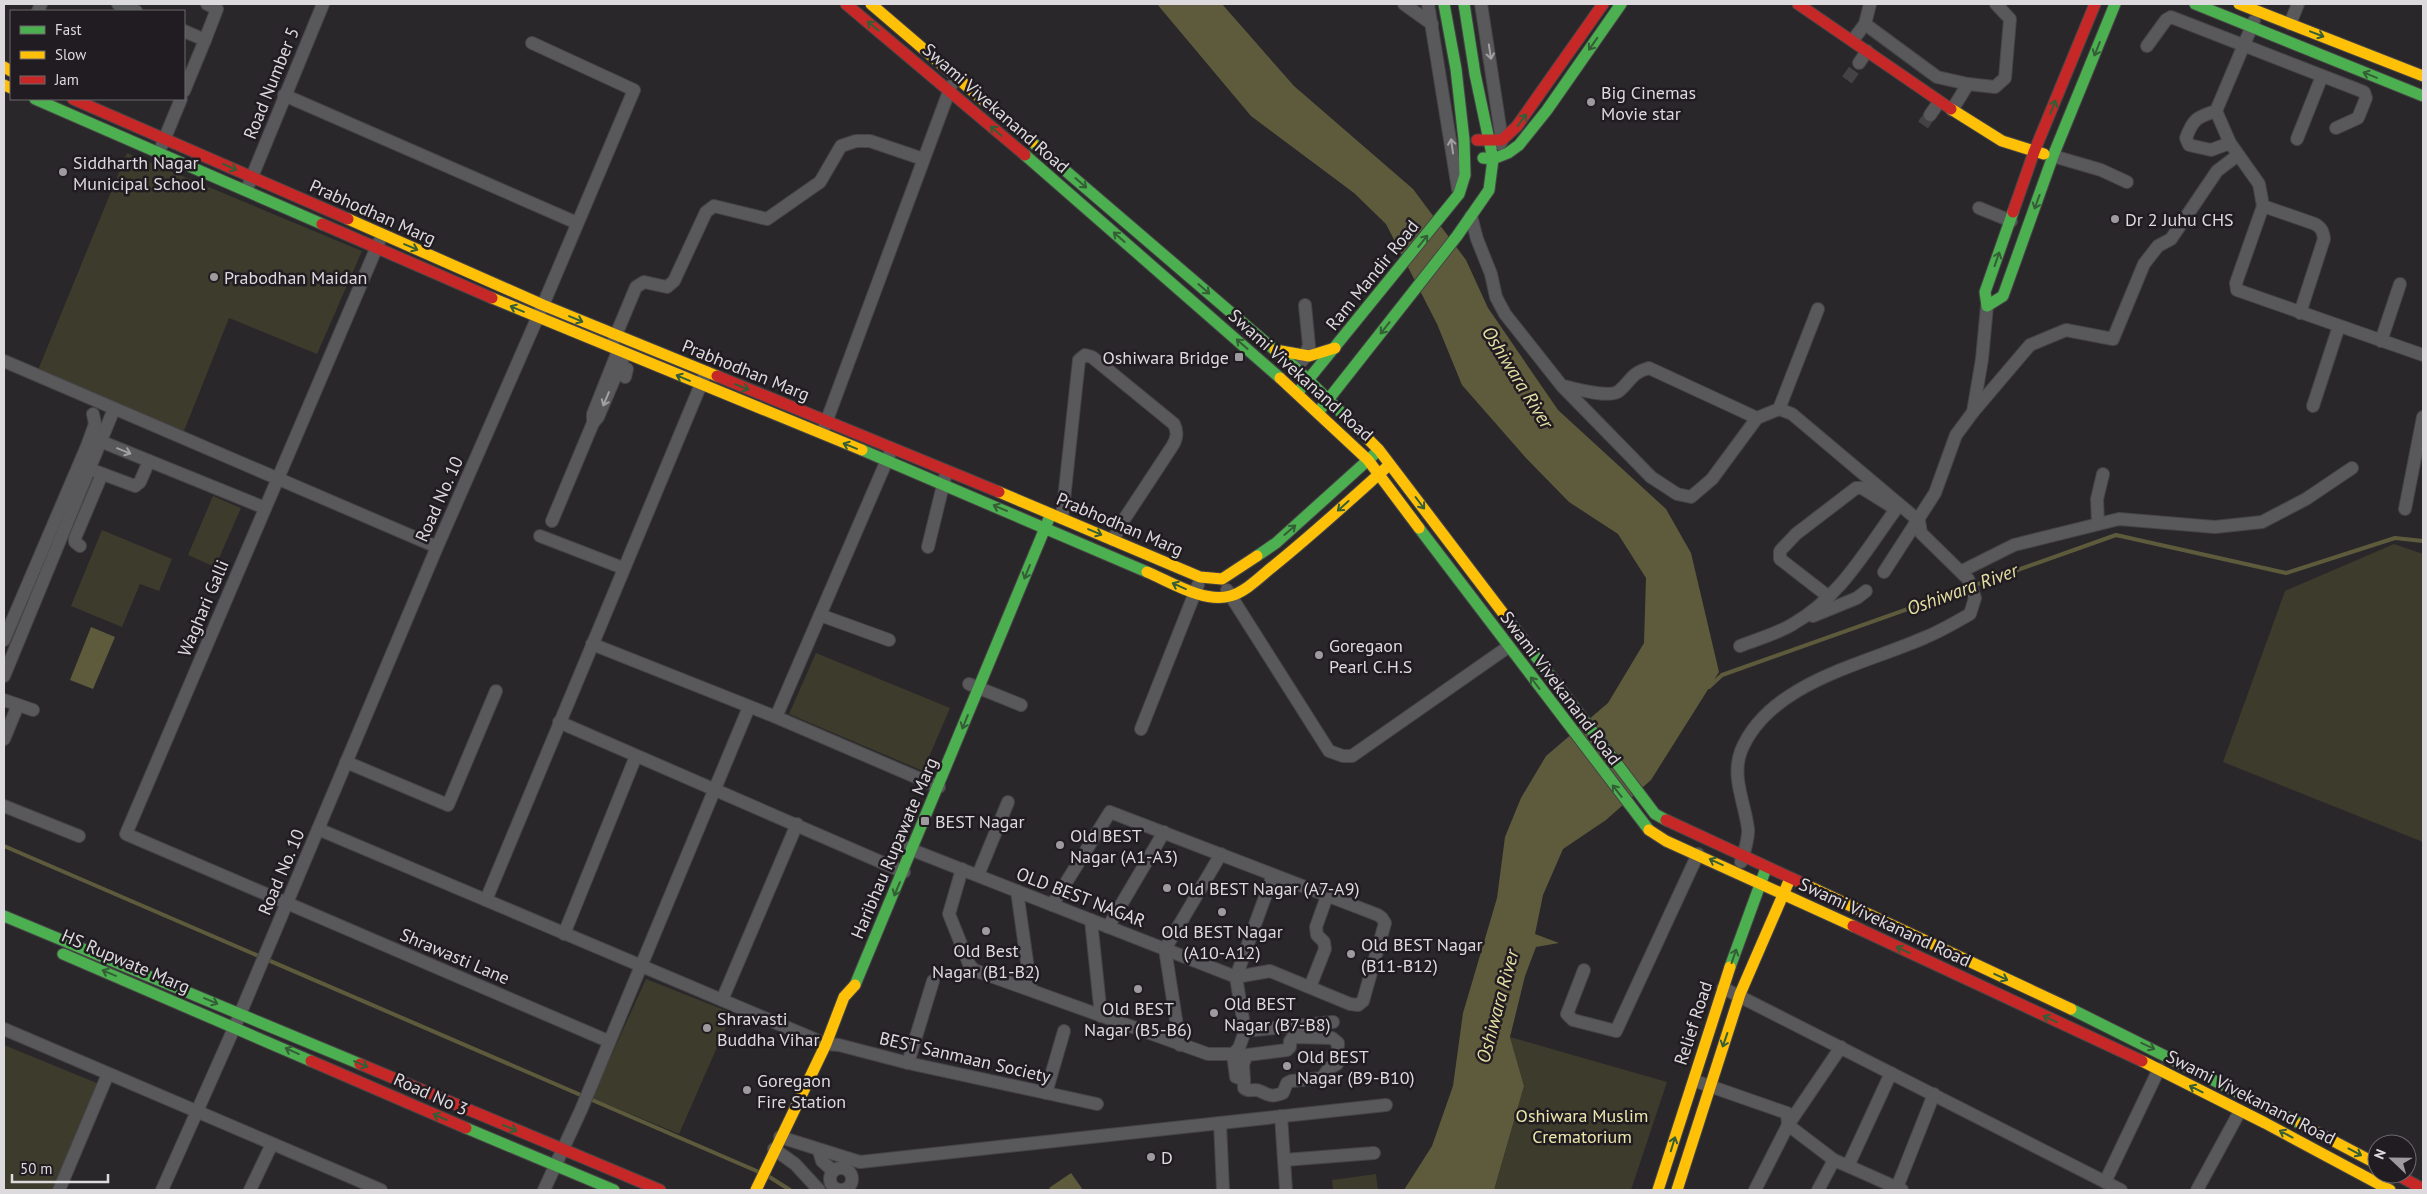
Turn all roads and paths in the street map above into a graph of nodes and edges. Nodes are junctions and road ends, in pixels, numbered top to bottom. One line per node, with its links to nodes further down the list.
1 (207, 4): 26 (street)
2 (323, 4): 39 (street, Road Number 5)
3 (846, 4): 38 (street, Swami Vivekanand Road, one-way to 3)
4 (871, 4): 35 (street, Swami Vivekanand Road)
5 (1404, 4): 21 (street)
6 (1428, 4): 21 (street)
7 (1444, 4): 53 (street, Ram Mandir Road)
8 (1464, 4): 54 (street)
9 (1481, 4): 55 (street, one-way to 55)
10 (1603, 4): 19 (street); 55 (street, one-way to 10)
11 (1798, 4): 27 (street)
12 (1870, 4): 22 (street)
13 (1996, 4): 37 (street)
14 (2095, 4): 57 (street, one-way to 14)
15 (2115, 4): 61 (street, one-way to 61)
16 (2195, 4): 24 (street)
17 (2298, 4): 23 (street)
18 (2243, 5): 20 (street)
19 (1618, 8): 63 (street, one-way to 63)
20 (2258, 12): 23 (street); 24 (street)
21 (1432, 24): 67 (street, one-way to 21)
22 (1865, 24): 27 (street); 37 (street)
23 (2290, 24): 34 (street, one-way to 34)
24 (2251, 27): 30 (street); 40 (street, one-way to 24)
25 (185, 31): 26 (street)
26 (205, 40): 36 (street)
27 (1853, 40): 31 (street)
28 (532, 43): 72 (street, Road No. 10)
29 (2146, 46): 30 (street)
30 (2244, 46): 33 (street); 46 (street)
31 (1867, 51): 32 (street); 44 (street)
32 (1858, 63)
33 (2322, 76): 49 (street); 52 (street)
34 (2423, 76)
35 (959, 77): 38 (street); 86 (street, Swami Vivekanand Road, one-way to 86)
36 (185, 83)
37 (1968, 84): 45 (street)
38 (948, 89): 62 (street); 96 (street, Swami Vivekanand Road, one-way to 38)
39 (284, 95): 64 (street, Road Number 5); 72 (street)
40 (2423, 96)
41 (37, 100): 50 (street)
42 (75, 100): 48 (street, Prabhodhan Marg)
43 (181, 100): 51 (street)
44 (1939, 102): 45 (street); 47 (street)
45 (1952, 110): 57 (street)
46 (2216, 111): 56 (street); 56 (street)
47 (1930, 115)
48 (120, 120): 50 (street); 51 (street, Prabhodhan Marg)
49 (2336, 128)
50 (114, 134): 58 (street)
51 (164, 138): 58 (street); 64 (street, Prabhodhan Marg, one-way to 64)
52 (2297, 139)
53 (1464, 140): 54 (street); 60 (street, Ram Mandir Road)
54 (1488, 140): 55 (street); 63 (street)
55 (1502, 140): 63 (street)
56 (2230, 143): 59 (street)
57 (2034, 152): 61 (street); 71 (street)
58 (158, 153): 66 (street)
59 (2238, 155): 68 (street); 102 (street)
60 (1465, 156): 63 (street); 67 (street, Ram Mandir Road)
61 (2054, 156): 65 (street); 78 (street, one-way to 78)
62 (923, 159): 83 (street); 106 (street)
63 (1493, 159): 70 (street)
64 (252, 177): 66 (street, Road Number 5); 73 (street, Prabhodhan Marg)
65 (2127, 182)
66 (245, 191): 74 (street)
67 (1459, 194): 85 (street, Ram Mandir Road, one-way to 67)
68 (2263, 206): 80 (street); 80 (street)
69 (1979, 208): 71 (street)
70 (1471, 216): 95 (street); 97 (street, one-way to 97)
71 (2010, 221): 78 (street, one-way to 71)
72 (577, 223): 76 (street, Road No. 10)
73 (382, 235): 74 (street, Waghari Galli); 76 (street, Prabhodhan Marg, one-way to 76)
74 (377, 249): 81 (street, one-way to 74); 121 (street, Waghari Galli)
75 (2400, 284): 84 (street)
76 (544, 305): 81 (street, Road No. 10); 83 (street, Prabhodhan Marg, one-way to 83)
77 (1305, 305): 88 (street)
78 (1987, 306): 102 (street)
79 (1818, 309): 100 (street)
80 (2300, 313): 82 (street)
81 (538, 318): 89 (street); 136 (street, Road No. 10)
82 (2339, 326): 84 (street); 98 (street)
83 (616, 335): 89 (street); 92 (street, Prabhodhan Marg)
84 (2381, 341): 87 (street)
85 (1335, 348): 88 (street); 93 (street, Ram Mandir Road)
86 (1273, 349): 88 (street); 91 (street, Swami Vivekanand Road)
87 (2423, 355)
88 (1304, 356): 91 (street)
89 (620, 359): 94 (street, one-way to 89); 127 (street)
90 (4, 361): 99 (street)
91 (1298, 370): 93 (street, Swami Vivekanand Road)
92 (706, 373): 94 (street); 106 (street, Prabhodhan Marg, one-way to 106)
93 (1309, 380): 96 (street, Ram Mandir Road); 97 (street, Swami Vivekanand Road)
94 (700, 386): 107 (street); 138 (street)
95 (1562, 386): 105 (street); 105 (street)
96 (1298, 393): 101 (street, Swami Vivekanand Road)
97 (1328, 400): 101 (street); 110 (street, Swami Vivekanand Road)
98 (2313, 406)
99 (114, 409): 108 (street); 121 (street)
100 (1779, 409): 105 (street); 123 (street)
101 (1318, 412): 112 (street, Swami Vivekanand Road)
102 (1972, 412): 128 (street)
103 (93, 414): 111 (street)
104 (2423, 417): 125 (street)
105 (1757, 418)
106 (826, 421): 107 (street); 109 (street, Prabhodhan Marg)
107 (821, 435): 114 (street, one-way to 107)
108 (100, 442): 111 (street); 113 (street, one-way to 113)
109 (893, 449): 114 (street); 117 (street, Prabhodhan Marg)
110 (1379, 450): 112 (street); 115 (street, Swami Vivekanand Road)
111 (89, 460): 118 (street); 152 (street)
112 (1368, 460): 119 (street, Swami Vivekanand Road); 133 (street, one-way to 112)
113 (149, 461): 118 (street); 124 (street)
114 (886, 461): 122 (street); 147 (street)
115 (1390, 464): 119 (street); 149 (street, Swami Vivekanand Road, one-way to 149)
116 (2352, 468): 129 (street)
117 (948, 470): 122 (street); 126 (street, Prabhodhan Marg)
118 (102, 474): 134 (street)
119 (1379, 474): 137 (street, one-way to 137); 150 (street, Swami Vivekanand Road)
120 (2103, 474): 129 (street)
121 (277, 479): 124 (street, Waghari Galli); 136 (street)
122 (943, 483): 130 (street, one-way to 122); 135 (street)
123 (1898, 507): 128 (street); 146 (street); 146 (street)
124 (265, 508): 196 (street, Waghari Galli)
125 (2405, 509)
126 (1051, 513): 130 (street, Haribhau Rupawate Marg); 132 (street, Prabhodhan Marg, one-way to 132); 132 (street)
127 (552, 521)
128 (1919, 521): 139 (street); 140 (street)
129 (2098, 523): 140 (street)
130 (1040, 525): 144 (street, one-way to 130); 157 (street, Haribhau Rupawate Marg)
131 (540, 536): 138 (street)
132 (1113, 540): 141 (street, Prabhodhan Marg)
133 (1276, 543): 137 (street); 142 (street)
134 (80, 546)
135 (928, 547)
136 (437, 548): 169 (street, Road No. 10)
137 (1286, 556): 145 (street)
138 (624, 568): 153 (street)
139 (1884, 572)
140 (1965, 575): 183 (street)
141 (1200, 577): 142 (street, Prabhodhan Marg); 144 (street)
142 (1222, 579): 145 (street)
143 (1866, 591): 148 (street)
144 (1196, 593): 145 (street); 166 (street)
145 (1230, 596): 155 (street)
146 (1829, 597): 148 (street)
147 (820, 614): 151 (street); 164 (street)
148 (1793, 625): 154 (street)
149 (1512, 626): 150 (street); 175 (street, Swami Vivekanand Road)
150 (1499, 635): 155 (street, Swami Vivekanand Road)
151 (889, 640)
152 (8, 644): 156 (street)
153 (592, 644): 162 (street); 165 (street)
154 (1740, 646)
155 (1508, 647): 179 (street, Swami Vivekanand Road, one-way to 155)
156 (4, 676)
157 (974, 686): 161 (street); 170 (street, Haribhau Rupawate Marg)
158 (496, 691): 169 (street)
159 (4, 700): 160 (street)
160 (18, 705): 163 (street); 167 (street)
161 (1021, 705)
162 (750, 707): 164 (street); 171 (street)
163 (33, 710)
164 (776, 717): 170 (street)
165 (560, 722): 168 (street); 195 (street)
166 (1142, 729)
167 (4, 739)
168 (636, 756): 171 (street); 202 (street)
169 (346, 762): 176 (street, Road No. 10)
170 (934, 784): 180 (street, Haribhau Rupawate Marg)
171 (715, 788): 174 (street); 206 (street)
172 (1008, 802): 189 (street)
173 (4, 806): 178 (street)
174 (797, 824): 186 (street); 217 (street)
175 (1674, 825): 179 (street); 183 (street, Swami Vivekanand Road)
176 (318, 828): 195 (street, BEST Sanmaan Society); 196 (street, Road No. 10)
177 (1164, 832): 181 (street); 197 (street); 200 (street)
178 (79, 836)
179 (1666, 841): 182 (street, Swami Vivekanand Road)
180 (908, 848): 185 (street, OLD BEST NAGAR); 186 (street, Haribhau Rupawate Marg)
181 (1221, 854): 188 (street); 204 (street)
182 (1698, 854): 187 (street, Swami Vivekanand Road, one-way to 182); 208 (street)
183 (1742, 856): 184 (street, Swami Vivekanand Road); 187 (street)
184 (1766, 868): 190 (street, Swami Vivekanand Road); 191 (street, Relief Road)
185 (962, 869): 189 (street, OLD BEST NAGAR); 215 (street)
186 (899, 870): 226 (street, Haribhau Rupawate Marg)
187 (1737, 872): 191 (street, Swami Vivekanand Road)
188 (1274, 874): 194 (street); 210 (street)
189 (978, 876): 192 (street, OLD BEST NAGAR)
190 (1790, 879): 193 (street, Relief Road); 205 (street, Swami Vivekanand Road)
191 (1759, 883): 193 (street, Swami Vivekanand Road); 214 (street, Relief Road, one-way to 191)
192 (1016, 891): 197 (street, OLD BEST NAGAR); 215 (street)
193 (1782, 894): 207 (street, Swami Vivekanand Road, one-way to 193); 216 (street, Relief Road)
194 (1327, 896): 213 (street); 213 (street)
195 (486, 900): 202 (street, BEST Sanmaan Society)
196 (287, 903): 218 (street, Road No. 10); 225 (street, Shrawasti Lane)
197 (1052, 905): 199 (street, OLD BEST NAGAR)
198 (4, 916): 203 (street)
199 (1091, 920): 200 (street, OLD BEST NAGAR); 219 (street)
200 (1108, 927): 204 (street, OLD BEST NAGAR)
201 (4, 929): 203 (street, HS Rupwate Marg)
202 (564, 934): 206 (street, BEST Sanmaan Society)
203 (42, 942): 209 (street); 212 (street, HS Rupwate Marg, one-way to 203)
204 (1165, 949): 210 (street, OLD BEST NAGAR); 227 (street)
205 (1948, 953): 207 (street); 252 (street, Swami Vivekanand Road, one-way to 252)
206 (640, 966): 217 (street, BEST Sanmaan Society); 225 (street)
207 (1941, 968): 231 (street, Swami Vivekanand Road, one-way to 207)
208 (1584, 970)
209 (147, 975): 212 (street); 218 (street, one-way to 218)
210 (1236, 977): 213 (street); 224 (street)
211 (933, 981): 230 (street)
212 (142, 987): 221 (street, HS Rupwate Marg)
213 (1310, 987)
214 (1723, 988): 216 (street); 235 (street, Relief Road)
215 (1031, 990): 219 (street)
216 (1741, 995): 228 (street); 236 (street, Relief Road, one-way to 236)
217 (722, 1000): 226 (street, BEST Sanmaan Society)
218 (240, 1013): 221 (street, Road No. 10); 249 (street, one-way to 249)
219 (1101, 1016): 227 (street)
220 (1333, 1022): 224 (street)
221 (235, 1026): 242 (street, Road No. 10); 257 (street, Road No 3, one-way to 221)
222 (4, 1029): 233 (street)
223 (1064, 1031): 237 (street)
224 (1245, 1031): 229 (street)
225 (608, 1041): 249 (street)
226 (826, 1044): 230 (street, BEST Sanmaan Society); 246 (street, Haribhau Rupawate Marg)
227 (1180, 1044): 229 (street)
228 (1841, 1047): 232 (street); 245 (street)
229 (1233, 1054): 234 (street)
230 (908, 1063): 237 (street, BEST Sanmaan Society)
231 (2159, 1069): 241 (street, Swami Vivekanand Road, one-way to 231); 259 (street)
232 (1891, 1073): 238 (street); 256 (street)
233 (108, 1074): 242 (street); 264 (street)
234 (1244, 1080): 234 (street)
235 (1692, 1080): 236 (street); 274 (street, Relief Road, one-way to 235)
236 (1709, 1086): 245 (street); 275 (street, Relief Road)
237 (1046, 1093): 239 (street, BEST Sanmaan Society)
238 (1934, 1094): 259 (street); 263 (street)
239 (1097, 1104)
240 (1386, 1105): 243 (street)
241 (2240, 1111): 279 (street); 280 (street, Swami Vivekanand Road, one-way to 241)
242 (197, 1112): 247 (street); 265 (street, Road No. 10)
243 (1281, 1116): 244 (street); 253 (street)
244 (1220, 1123): 255 (street); 272 (street)
245 (1788, 1125): 254 (street); 276 (street)
246 (780, 1137): 248 (street, Haribhau Rupawate Marg); 250 (street)
247 (272, 1144): 260 (street); 266 (street)
248 (774, 1149): 261 (street, Haribhau Rupawate Marg); 271 (street)
249 (563, 1150): 257 (street); 270 (street)
250 (819, 1151): 255 (street); 258 (street)
251 (1374, 1153): 253 (street)
252 (2367, 1159)
253 (1284, 1160): 273 (street)
254 (1834, 1160): 256 (street); 277 (street)
255 (860, 1162): 262 (street)
256 (1848, 1166): 263 (street)
257 (555, 1167): 268 (street); 269 (street, Road No 3)
258 (833, 1171): 262 (street); 262 (street)
259 (2105, 1182): 278 (street)
260 (356, 1185): 267 (street)
261 (757, 1187)
262 (845, 1187)
263 (1899, 1189)
264 (59, 1190)
265 (162, 1190)
266 (250, 1190)
267 (381, 1190)
268 (544, 1190)
269 (614, 1190)
270 (660, 1190)
271 (819, 1190)
272 (1223, 1190)
273 (1286, 1190)
274 (1658, 1190)
275 (1677, 1190)
276 (1755, 1190)
277 (1818, 1190)
278 (2121, 1190)
279 (2197, 1190)
280 (2390, 1190)

